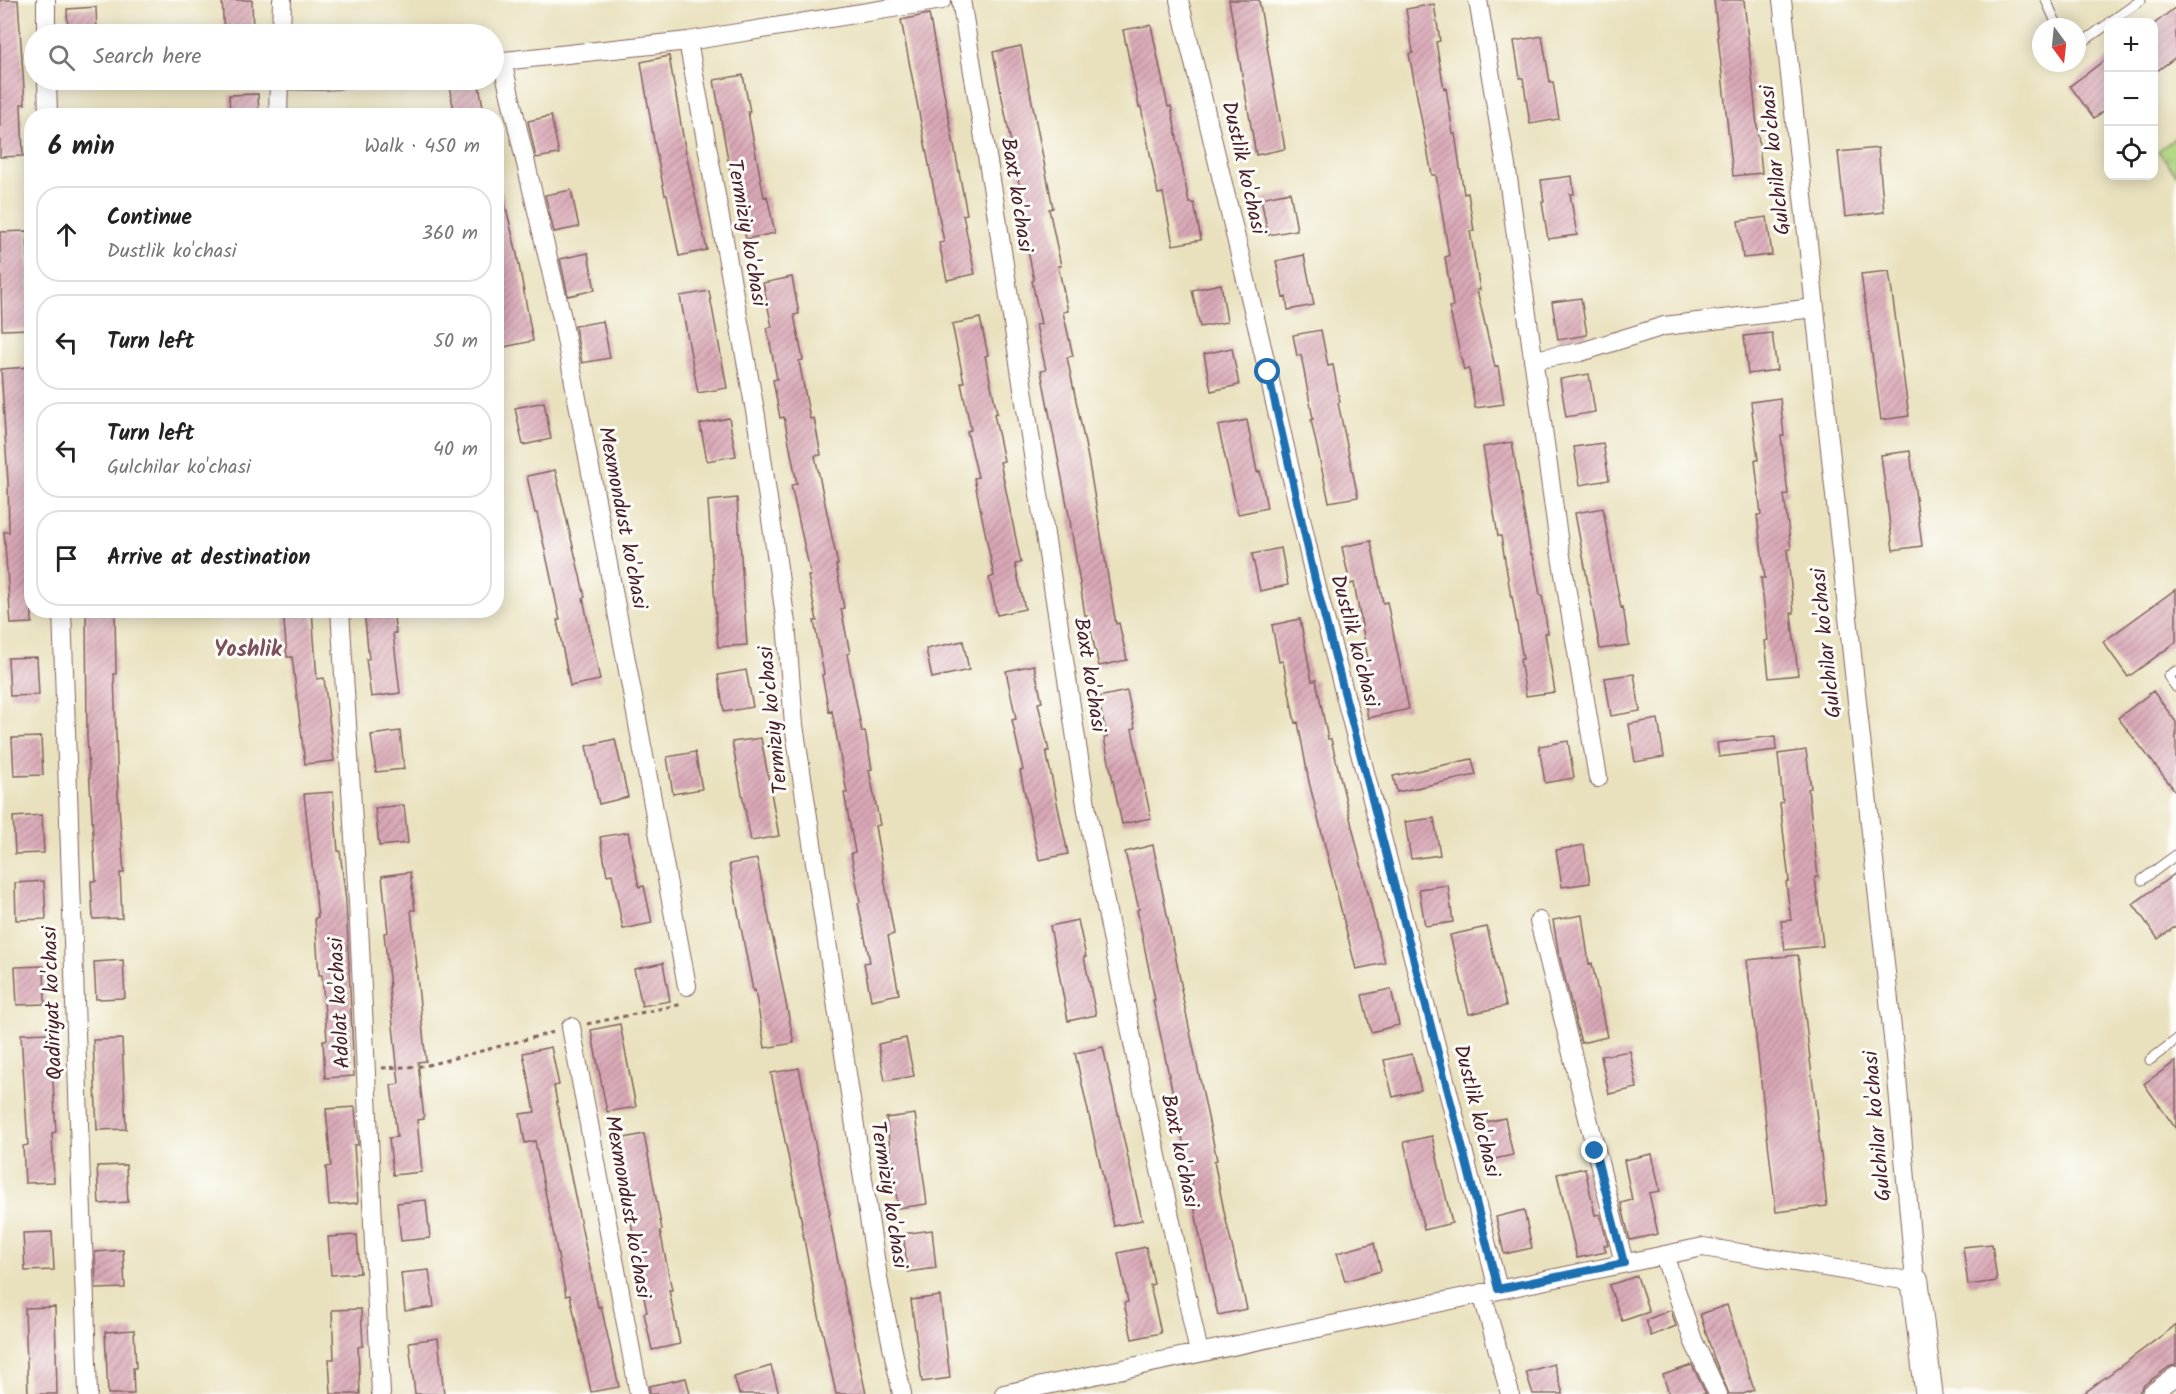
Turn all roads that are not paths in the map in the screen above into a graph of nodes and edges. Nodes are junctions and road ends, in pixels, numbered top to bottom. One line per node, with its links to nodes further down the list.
1 (46, 0): 12 (street)
2 (282, 0): 13 (street)
3 (942, 0): 16 (street)
4 (962, 0): 41 (street, Baxt ko'chasi)
5 (1179, 0): 40 (street, Dustlik ko'chasi)
6 (1478, 0): 24 (street)
7 (1782, 0): 23 (street, Gulchilar ko'chasi)
8 (2046, 0): 10 (lane)
9 (2141, 0): 11 (lane)
10 (2054, 18)
11 (2116, 18)
12 (46, 24)
13 (281, 24)
14 (2104, 27): 15 (lane)
15 (2086, 40)
16 (688, 41): 17 (street); 46 (street, Termiziy ko'chasi)
17 (504, 61)
18 (504, 86): 33 (street, Mexmondust ko'chasi)
19 (47, 90): 21 (street)
20 (279, 90): 22 (street)
21 (48, 108)
22 (278, 108)
23 (1814, 308): 24 (street); 39 (street, Gulchilar ko'chasi)
24 (1533, 360): 29 (street)
25 (62, 618): 43 (street, Qadiriyat ko'chasi)
26 (340, 618): 44 (street, Adolat ko'chasi)
27 (2176, 670): 28 (lane)
28 (2176, 687)
29 (1598, 778)
30 (2176, 855): 31 (lane)
31 (2142, 880)
32 (1539, 921): 38 (street)
33 (687, 986)
34 (571, 1028): 45 (street, Mexmondust ko'chasi)
35 (2176, 1040): 36 (lane)
36 (2150, 1060)
37 (1664, 1255): 38 (street); 39 (street); 49 (street)
38 (1624, 1263): 40 (street)
39 (1915, 1282): 50 (street)
40 (1490, 1291): 41 (street); 48 (street, Dustlik ko'chasi)
41 (1199, 1353): 47 (street)
42 (2176, 1376): 51 (street)
43 (88, 1394)
44 (381, 1394)
45 (639, 1394)
46 (902, 1394)
47 (1004, 1394)
48 (1510, 1394)
49 (1718, 1394)
50 (1929, 1394)
51 (2151, 1394)

